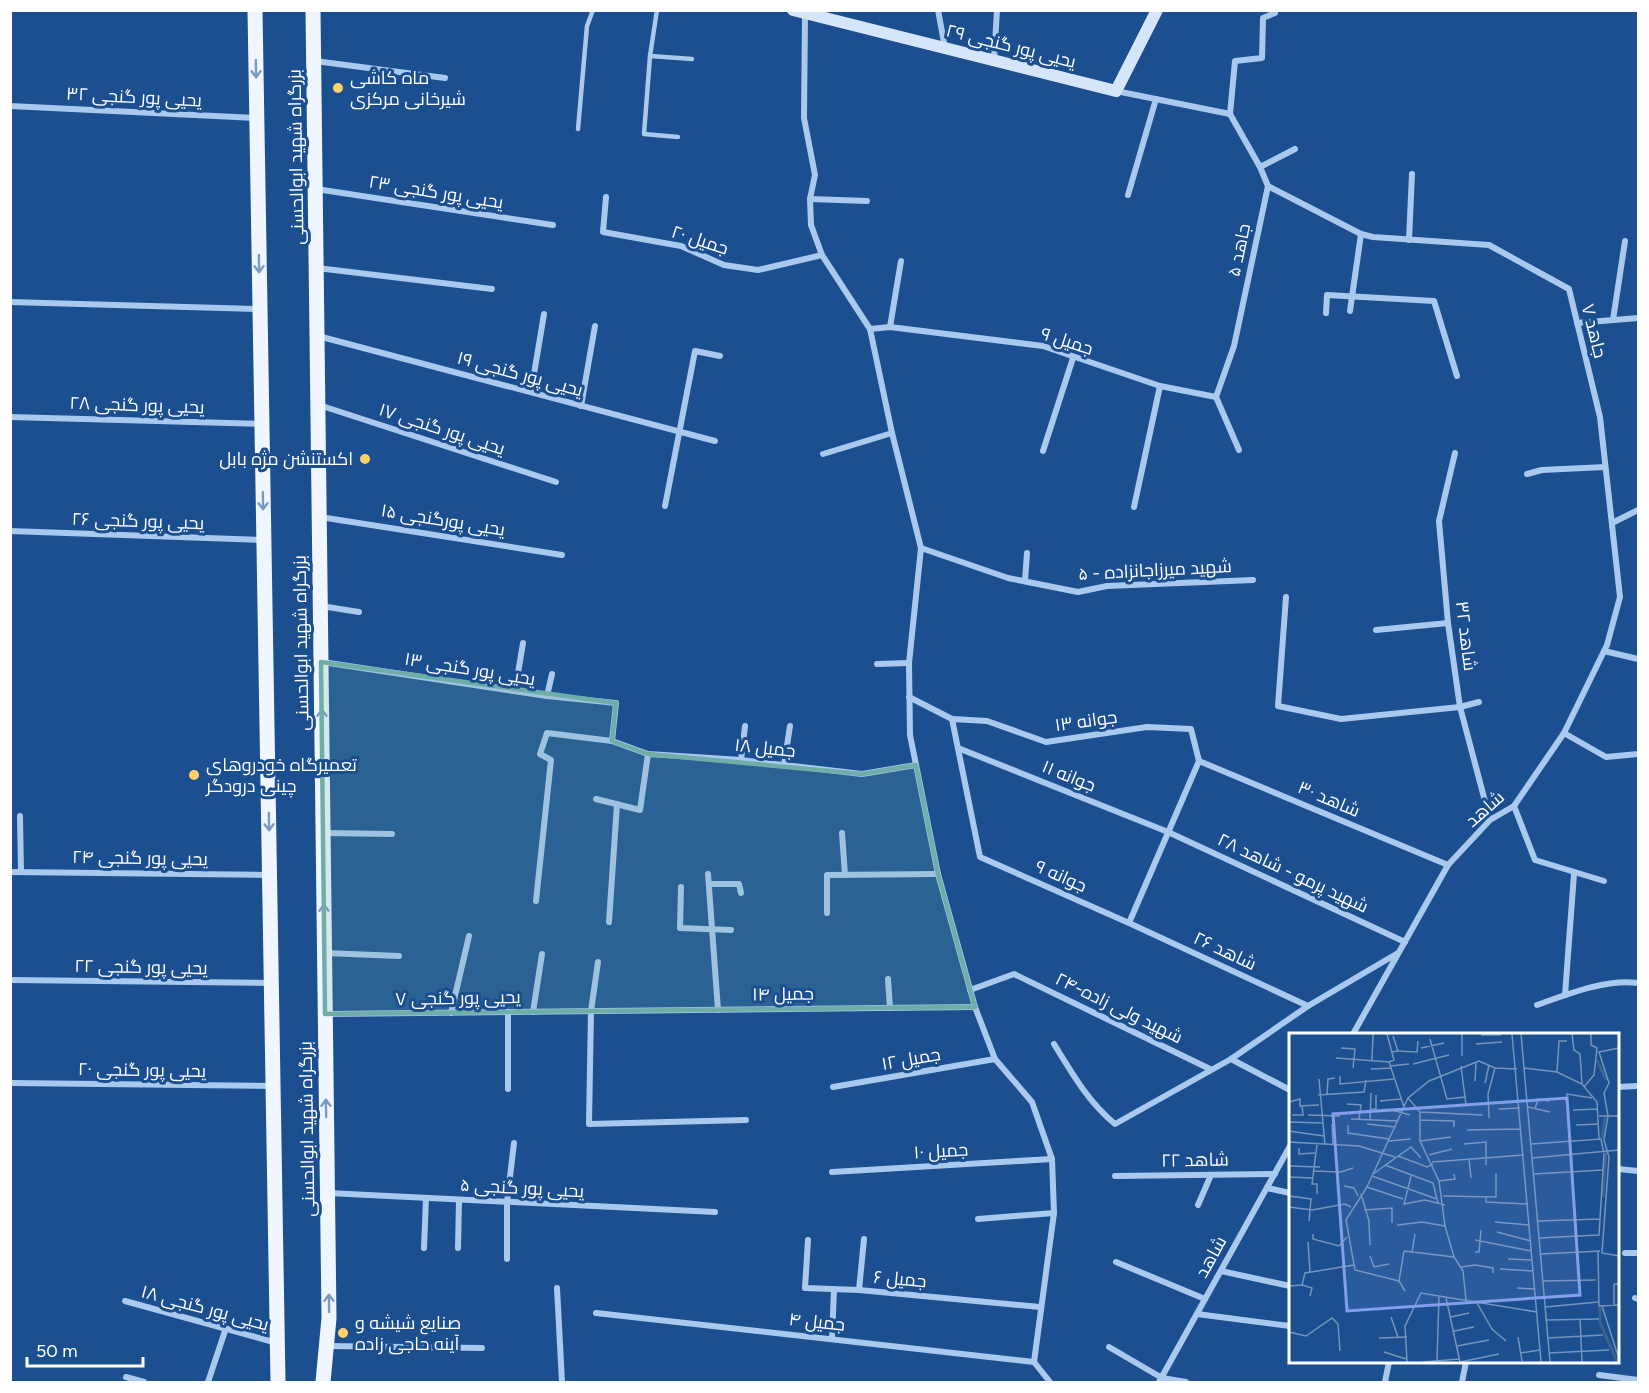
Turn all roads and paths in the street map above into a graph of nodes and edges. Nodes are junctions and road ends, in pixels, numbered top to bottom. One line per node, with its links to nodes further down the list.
1 (255, 10): 20 (main road, بزرگراه شهید ابوالحسنی, one-way to 20)
2 (313, 10): 14 (main road, بزرگراه شهید ابوالحسنی)
3 (593, 10): 21 (lane)
4 (657, 10): 11 (lane)
5 (938, 10): 10 (street)
6 (997, 10): 13 (street)
7 (1157, 10): 16 (main road)
8 (799, 12): 10 (main road, یحیی پور گنجی ۲۹); 30 (street)
9 (1275, 12): 19 (street)
10 (945, 48): 13 (main road, یحیی پور گنجی ۲۹)
11 (650, 56): 12 (lane); 22 (lane)
12 (692, 59)
13 (994, 60): 16 (main road, یحیی پور گنجی ۲۹)
14 (314, 61): 15 (street); 27 (main road, بزرگراه شهید ابوالحسنی)
15 (445, 78)
16 (1116, 90): 17 (street)
17 (1156, 99): 19 (street); 28 (street)
18 (10, 106): 20 (street, یحیی پور گنجی ۳۲)
19 (1230, 114): 24 (street)
20 (257, 118): 42 (main road, بزرگراه شهید ابوالحسنی, one-way to 42)
21 (578, 129)
22 (678, 137)
23 (1295, 148): 24 (street)
24 (1260, 167): 26 (street)
25 (1412, 174): 34 (street)
26 (1268, 186): 33 (street, جاهد ۷); 58 (street, جاهد ۵)
27 (316, 189): 32 (street, یحیی پور گنجی ۲۳); 38 (main road, بزرگراه شهید ابوالحسنی)
28 (1128, 195)
29 (606, 197): 36 (street, جمیل ۲۰)
30 (810, 199): 31 (street); 36 (street)
31 (867, 201)
32 (553, 225)
33 (1361, 234): 34 (street, جاهد ۷); 40 (street)
34 (1409, 240): 48 (street, جاهد ۷)
35 (1625, 241): 47 (street)
36 (822, 255): 51 (street)
37 (901, 261): 50 (street)
38 (316, 268): 39 (street); 52 (main road, بزرگراه شهید ابوالحسنی)
39 (492, 289)
40 (1352, 298): 43 (street); 44 (street); 55 (street)
41 (10, 302): 42 (street)
42 (260, 309): 62 (main road, بزرگراه شهید ابوالحسنی)
43 (1350, 310)
44 (1326, 313)
45 (544, 314): 57 (street)
46 (1638, 318): 47 (street)
47 (1612, 320): 48 (street)
48 (1577, 323): 70 (street, جاهد ۷)
49 (595, 326): 60 (street)
50 (890, 327): 51 (street, جمیل ۹); 54 (street, جمیل ۹)
51 (870, 329): 64 (street)
52 (317, 336): 57 (street, یحیی پور گنجی ۱۹); 59 (main road, بزرگراه شهید ابوالحسنی)
53 (720, 356): 63 (street)
54 (1072, 358): 56 (street, جمیل ۹); 67 (street)
55 (1457, 376)
56 (1160, 386): 58 (street, جمیل ۹); 74 (street)
57 (531, 392): 60 (street, یحیی پور گنجی ۱۹)
58 (1216, 397): 66 (street)
59 (318, 405): 72 (street, یحیی پور گنجی ۱۷); 76 (main road, بزرگراه شهید ابوالحسنی)
60 (581, 406): 63 (street, یحیی پور گنجی ۱۹)
61 (10, 417): 62 (street, یحیی پور گنجی ۲۸)
62 (262, 424): 79 (main road, بزرگراه شهید ابوالحسنی, one-way to 79)
63 (680, 431): 65 (street, یحیی پور گنجی ۱۹); 73 (street)
64 (892, 433): 69 (street); 80 (street)
65 (715, 441)
66 (1239, 450)
67 (1043, 451)
68 (1455, 453): 89 (street, شاهد ۳۲)
69 (823, 454)
70 (1605, 467): 71 (street); 77 (street, جاهد ۷)
71 (1527, 474)
72 (556, 482)
73 (665, 506)
74 (1134, 507)
75 (1638, 510): 77 (street)
76 (319, 517): 82 (street, یحیی پورگنجی ۱۵); 87 (main road, بزرگراه شهید ابوالحسنی)
77 (1612, 523): 86 (street, جاهد ۷)
78 (10, 531): 79 (street, یحیی پور گنجی ۲۶)
79 (264, 540): 131 (main road, بزرگراه شهید ابوالحسنی, one-way to 131)
80 (921, 549): 84 (street, شهید میرزاجانزاده - ۵); 95 (street)
81 (1027, 553): 84 (street)
82 (562, 555)
83 (1253, 580): 84 (street, شهید میرزاجانزاده - ۵)
84 (1025, 581)
85 (1286, 597): 102 (street)
86 (1620, 597): 92 (street, شاهد)
87 (320, 606): 88 (street); 94 (main road, بزرگراه شهید ابوالحسنی)
88 (358, 612)
89 (1448, 623): 90 (street); 102 (street, شاهد ۳۲)
90 (1376, 630)
91 (523, 643): 98 (street)
92 (1604, 651): 93 (street); 106 (street, شاهد)
93 (1638, 659)
94 (321, 662): 98 (street, یحیی پور گنجی ۱۳); 121 (main road, بزرگراه شهید ابوالحسنی, one-way to 94)
95 (909, 663): 96 (street); 100 (street)
96 (877, 664)
97 (552, 674): 99 (street)
98 (515, 691): 99 (street, یحیی پور گنجی ۱۳)
99 (548, 696): 107 (street, یحیی پور گنجی ۱۳)
100 (909, 697): 103 (street); 114 (street)
101 (1479, 702): 102 (street)
102 (1460, 707): 119 (street, شاهد ۳۲)
103 (952, 719): 108 (street); 112 (street, جوانه ۱۳)
104 (745, 726): 111 (street)
105 (790, 726): 113 (street)
106 (1564, 733): 110 (street); 117 (street, شاهد)
107 (612, 741): 109 (street, جمیل ۱۸); 136 (street, جمیل ۱۸)
108 (958, 748): 120 (street, جوانه ۱۱); 139 (street, جوانه ۹)
109 (648, 754): 111 (street, جمیل ۱۸); 116 (street)
110 (1638, 754)
111 (741, 760): 113 (street, جمیل ۱۸)
112 (1199, 761): 120 (street); 124 (street, شاهد ۳۰)
113 (784, 765): 114 (street, جمیل ۱۸)
114 (916, 765): 129 (street)
115 (596, 799): 116 (street)
116 (617, 804): 138 (street)
117 (1514, 806): 119 (street, شاهد); 130 (street)
118 (20, 816): 126 (street)
119 (1490, 820): 124 (street, شاهد)
120 (1168, 832): 139 (street); 143 (street, شهید پرمو - شاهد ۲۸)
121 (323, 833): 123 (street); 145 (main road, بزرگراه شهید ابوالحسنی, one-way to 121)
122 (842, 833): 128 (street)
123 (392, 834)
124 (1448, 865): 143 (street, شاهد)
125 (10, 872): 126 (street, یحیی پور گنجی ۲۴)
126 (21, 872): 131 (street, یحیی پور گنجی ۲۴)
127 (708, 874): 133 (street)
128 (845, 874): 129 (street); 137 (street)
129 (938, 874): 153 (street)
130 (1574, 874): 132 (street); 154 (street)
131 (269, 875): 151 (main road, بزرگراه شهید ابوالحسنی)
132 (1604, 881)
133 (709, 884): 135 (street); 141 (street)
134 (681, 886): 141 (street)
135 (741, 893)
136 (536, 901)
137 (827, 913)
138 (609, 922)
139 (1129, 922): 156 (street, شاهد ۲۶)
140 (731, 930): 141 (street)
141 (712, 931): 159 (street)
142 (469, 936): 163 (street)
143 (1405, 942): 144 (street, شاهد)
144 (1399, 952): 156 (street); 165 (street, شاهد)
145 (324, 953): 147 (street); 164 (main road, بزرگراه شهید ابوالحسنی)
146 (542, 954): 162 (street)
147 (399, 956)
148 (598, 962): 160 (street)
149 (888, 979): 158 (street)
150 (10, 980): 151 (street, یحیی پور گنجی ۲۲)
151 (271, 983): 171 (main road, بزرگراه شهید ابوالحسنی)
152 (1638, 983): 154 (street)
153 (970, 990): 157 (street); 169 (street, شهید ولی زاده-۲۴)
154 (1565, 995): 155 (street)
155 (1537, 1005)
156 (1308, 1006): 168 (street)
157 (975, 1007): 158 (street, جمیل ۱۴); 167 (street)
158 (890, 1008): 159 (street, جمیل ۱۴)
159 (718, 1010): 160 (street, جمیل ۱۴)
160 (591, 1011): 162 (street, یحیی پور گنجی ۷); 177 (street)
161 (508, 1012): 162 (street, یحیی پور گنجی ۷); 163 (street, یحیی پور گنجی ۷); 175 (street)
162 (533, 1012)
163 (452, 1013): 164 (street, یحیی پور گنجی ۷)
164 (325, 1014): 188 (main road, بزرگراه شهید ابوالحسنی, one-way to 164)
165 (1354, 1033)
166 (1054, 1044): 169 (street)
167 (994, 1059): 173 (street, جمیل ۱۲); 180 (street)
168 (1231, 1059): 169 (street); 176 (street)
169 (1210, 1069)
170 (10, 1083): 171 (street, یحیی پور گنجی ۲۰)
171 (273, 1086): 218 (main road, بزرگراه شهید ابوالحسنی)
172 (1637, 1086): 174 (street)
173 (833, 1087)
174 (1619, 1087)
175 (508, 1089)
176 (1289, 1089)
177 (746, 1120)
178 (514, 1143): 192 (street)
179 (1289, 1148): 184 (street, شاهد)
180 (1052, 1159): 183 (street, جمیل ۱۰); 195 (street)
181 (1619, 1169): 182 (street)
182 (1638, 1171)
183 (832, 1172)
184 (1275, 1174): 185 (street, شاهد ۲۲); 187 (street, شاهد)
185 (1211, 1175): 186 (street, شاهد ۲۲); 193 (street)
186 (1115, 1176)
187 (1267, 1188): 189 (street); 205 (street, شاهد)
188 (327, 1193): 190 (street, یحیی پور گنجی ۵); 219 (main road, بزرگراه شهید ابوالحسنی, one-way to 188)
189 (1289, 1193)
190 (426, 1198): 191 (street, یحیی پور گنجی ۵); 199 (street)
191 (459, 1200): 192 (street, یحیی پور گنجی ۵); 200 (street)
192 (507, 1202): 194 (street, یحیی پور گنجی ۵); 203 (street)
193 (1198, 1205)
194 (715, 1212)
195 (1054, 1213): 196 (street); 212 (street)
196 (978, 1219)
197 (864, 1239): 209 (street)
198 (808, 1240): 208 (street, جمیل ۶)
199 (424, 1248)
200 (458, 1248)
201 (1625, 1253): 202 (street)
202 (1638, 1253)
203 (507, 1259)
204 (1116, 1262): 210 (street)
205 (1221, 1271): 206 (street); 210 (street, شاهد)
206 (1289, 1286)
207 (557, 1288): 233 (street)
208 (834, 1289): 209 (street, جمیل ۶); 217 (street)
209 (860, 1290): 212 (street, جمیل ۶)
210 (1205, 1299): 214 (street, شاهد)
211 (125, 1301): 216 (street, یحیی پور گنجی ۱۸)
212 (1040, 1307): 222 (street)
213 (596, 1313): 217 (street, جمیل ۴)
214 (1197, 1314): 215 (street); 227 (street, شاهد)
215 (1289, 1326)
216 (226, 1328): 218 (street, یحیی پور گنجی ۱۸); 230 (street)
217 (832, 1339): 222 (street, جمیل ۴)
218 (277, 1343): 231 (main road, بزرگراه شهید ابوالحسنی)
219 (327, 1346): 221 (street); 232 (main road, بزرگراه شهید ابوالحسنی)
220 (1108, 1347): 227 (street)
221 (482, 1348)
222 (1035, 1362): 234 (street)
223 (1389, 1363): 236 (street)
224 (1466, 1363): 237 (street)
225 (1599, 1375): 228 (street)
226 (126, 1377): 229 (street)
227 (1160, 1380): 235 (street)
228 (1638, 1380)
229 (144, 1383)
230 (208, 1383)
231 (278, 1383)
232 (323, 1383)
233 (562, 1383)
234 (1050, 1383)
235 (1186, 1383)
236 (1385, 1383)
237 (1462, 1383)

